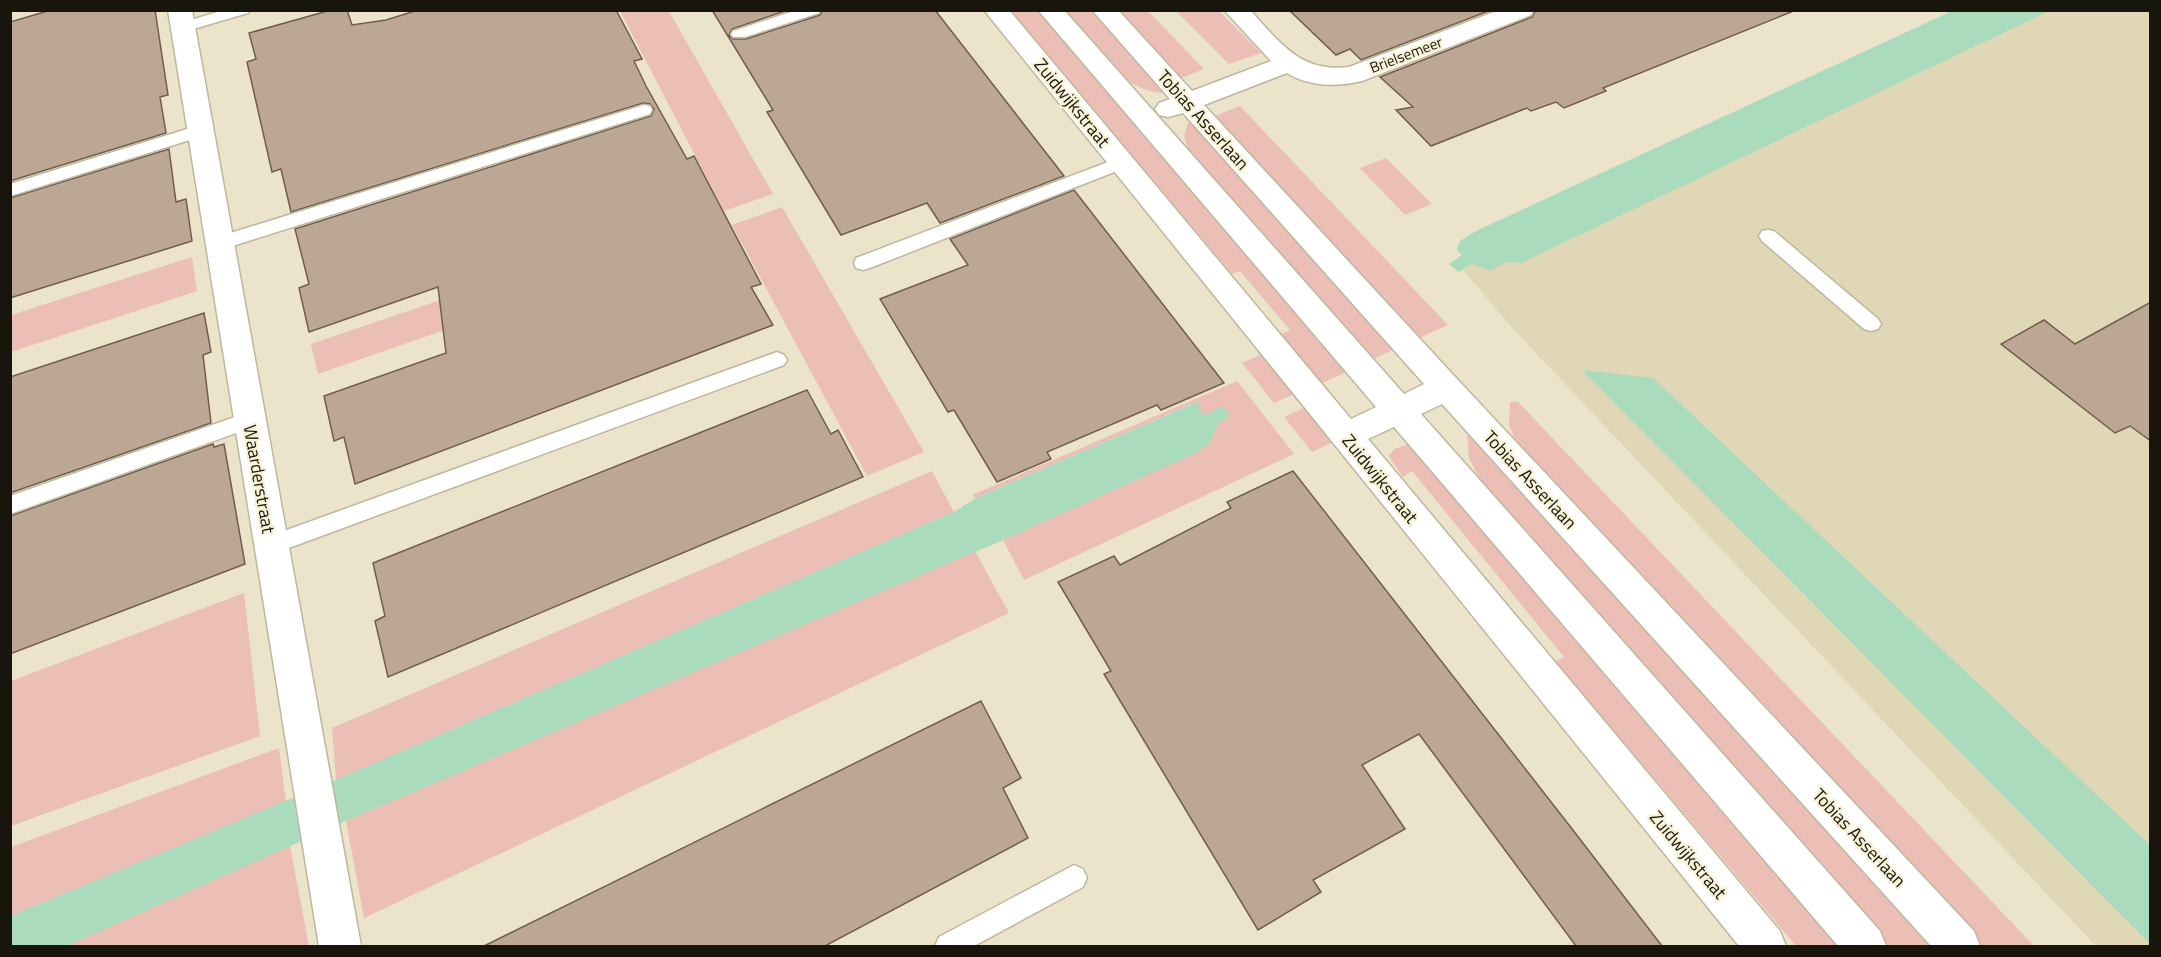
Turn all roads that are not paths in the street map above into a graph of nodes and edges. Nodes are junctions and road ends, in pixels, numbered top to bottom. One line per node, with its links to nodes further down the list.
1 (243, 10): 8 (lane)
2 (814, 10): 9 (lane)
3 (996, 10): 15 (street, Zuidwijkstraat)
4 (1050, 10): 13 (street)
5 (1104, 10): 11 (street, Tobias Asserlaan)
6 (1236, 10): 10 (street)
7 (1522, 10): 10 (street, Brielsemeer)
8 (182, 19): 14 (street, Waarderstraat)
9 (740, 33)
10 (1288, 64): 11 (street)
11 (1187, 102): 13 (street); 22 (street, Tobias Asserlaan)
12 (644, 110): 18 (lane)
13 (1143, 118): 23 (street)
14 (200, 131): 16 (lane); 18 (street, Waarderstraat)
15 (1121, 163): 19 (lane); 25 (street, Zuidwijkstraat)
16 (10, 190)
17 (1768, 236): 20 (lane)
18 (220, 243): 24 (street, Waarderstraat)
19 (863, 263)
20 (1871, 324)
21 (777, 360): 27 (lane)
22 (1446, 388): 23 (street); 33 (street, Tobias Asserlaan)
23 (1397, 409): 25 (street); 32 (street)
24 (249, 420): 26 (lane); 27 (street, Waarderstraat)
25 (1345, 436): 31 (street, Zuidwijkstraat)
26 (10, 505)
27 (270, 546): 29 (street, Waarderstraat)
28 (1074, 878): 30 (lane)
29 (338, 934)
30 (948, 946)
31 (1765, 946)
32 (1865, 946)
33 (1959, 946)

